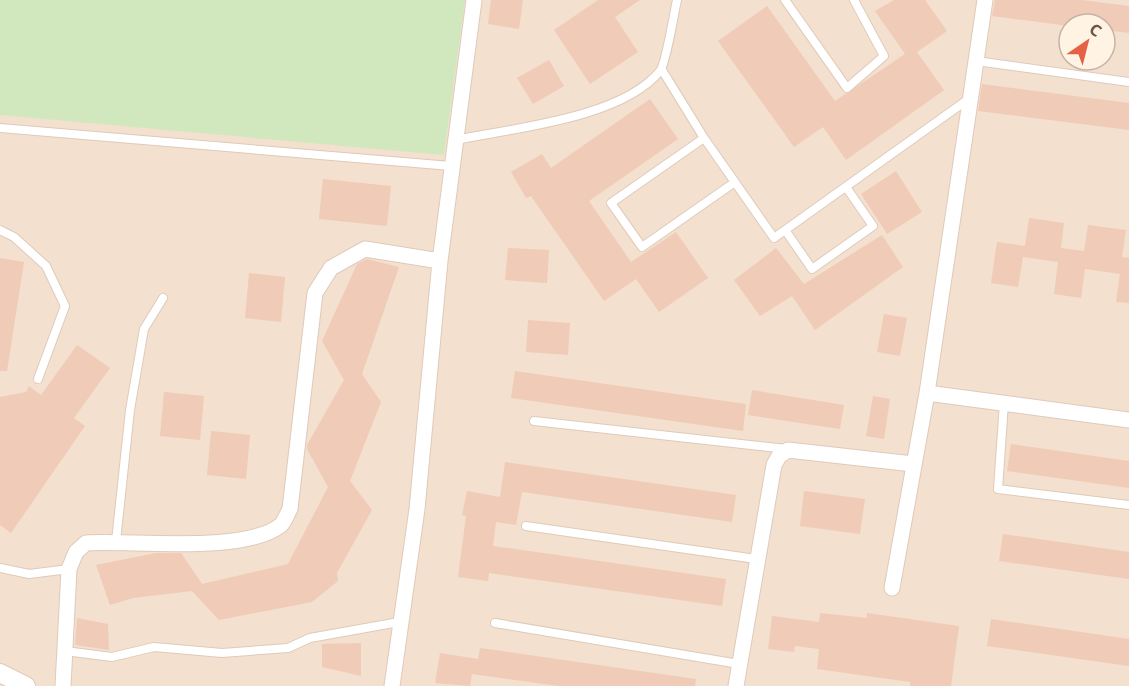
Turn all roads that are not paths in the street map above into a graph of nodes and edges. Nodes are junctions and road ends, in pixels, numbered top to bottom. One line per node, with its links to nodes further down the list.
1 (474, 0): 12 (street)
2 (676, 0): 7 (lane)
3 (785, 0): 4 (lane)
4 (854, 0)
5 (985, 0): 6 (street)
6 (976, 61): 8 (lane); 9 (street)
7 (662, 70): 11 (lane); 12 (lane)
8 (1129, 82)
9 (971, 97): 15 (lane); 21 (street)
10 (0, 128): 13 (lane)
11 (704, 138): 14 (lane); 14 (lane)
12 (454, 141): 13 (street)
13 (451, 166): 18 (street)
14 (735, 182): 17 (lane)
15 (846, 187): 17 (lane); 17 (lane)
16 (0, 230): 20 (lane)
17 (785, 230)
18 (440, 261): 29 (street); 34 (street)
19 (164, 298): 29 (lane)
20 (38, 379)
21 (927, 393): 22 (street); 26 (street)
22 (1004, 403): 23 (street); 27 (lane)
23 (1129, 420)
24 (534, 421): 25 (lane)
25 (789, 450): 26 (street); 30 (street)
26 (913, 464): 33 (street)
27 (1129, 505)
28 (526, 526): 30 (lane)
29 (116, 541): 32 (street)
30 (756, 559): 37 (street)
31 (0, 568): 32 (lane)
32 (69, 569): 36 (street)
33 (892, 588)
34 (399, 622): 36 (lane); 41 (street)
35 (495, 623): 37 (lane)
36 (65, 651): 40 (street)
37 (739, 664): 42 (street)
38 (0, 673): 39 (street)
39 (21, 685)
40 (63, 686)
41 (392, 686)
42 (736, 686)

